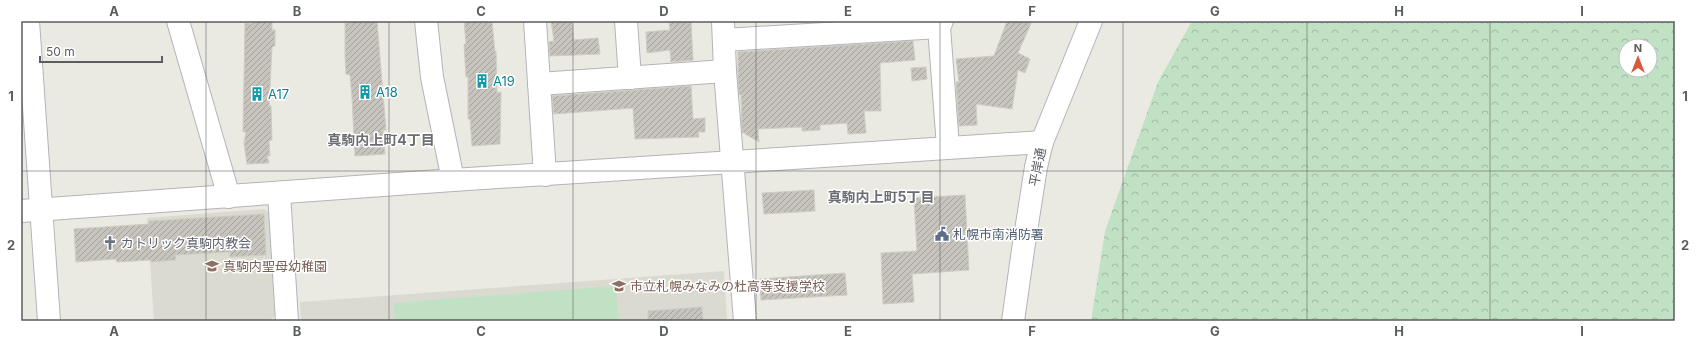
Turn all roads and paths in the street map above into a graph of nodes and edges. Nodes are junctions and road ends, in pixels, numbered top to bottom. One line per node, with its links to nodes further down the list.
1 (28, 21): 19 (street)
2 (178, 21): 18 (street)
3 (426, 21): 16 (street)
4 (535, 21): 11 (street)
5 (626, 21): 10 (street)
6 (1091, 21): 12 (street, 平岸通)
7 (940, 24): 8 (street); 13 (street)
8 (724, 31): 9 (street)
9 (725, 71): 10 (street); 14 (street)
10 (630, 78): 11 (street)
11 (540, 84): 15 (street)
12 (1042, 142): 13 (street); 23 (street, 平岸通)
13 (948, 147): 14 (street)
14 (733, 162): 15 (street); 22 (street)
15 (546, 175): 16 (street)
16 (453, 180): 17 (street)
17 (279, 193): 18 (street); 21 (street)
18 (229, 197): 19 (street)
19 (31, 210): 20 (street)
20 (49, 321)
21 (287, 321)
22 (744, 321)
23 (1013, 321)

